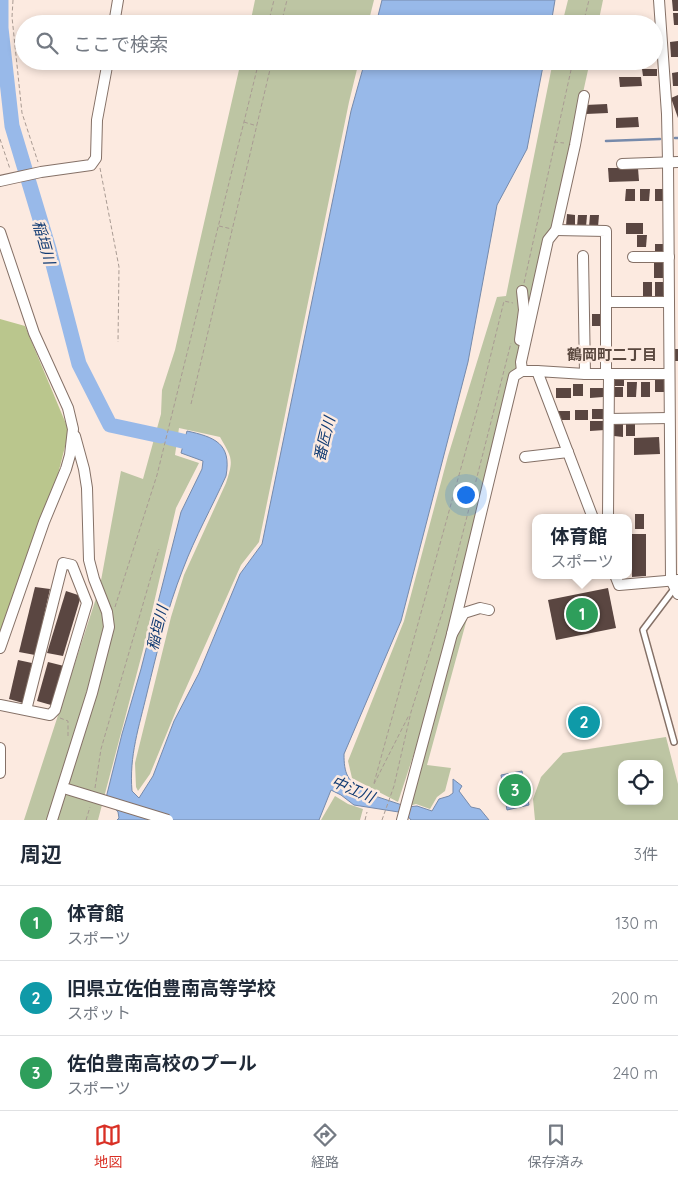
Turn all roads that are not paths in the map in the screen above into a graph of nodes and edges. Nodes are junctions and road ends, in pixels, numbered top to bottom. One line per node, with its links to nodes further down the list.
1 (118, 0): 3 (street)
2 (660, 0): 4 (street)
3 (116, 15)
4 (661, 15)
5 (663, 49): 8 (street)
6 (106, 70): 10 (street)
7 (584, 96): 12 (street)
8 (673, 162): 9 (street); 11 (street)
9 (622, 164)
10 (0, 181)
11 (673, 210): 16 (street)
12 (556, 230): 18 (street); 21 (street)
13 (0, 232): 27 (street)
14 (583, 256): 22 (street)
15 (633, 257): 16 (street)
16 (669, 257): 19 (street)
17 (522, 291): 21 (street)
18 (606, 302): 19 (street); 23 (street)
19 (669, 302): 24 (street)
20 (537, 371): 21 (street); 22 (street); 28 (street)
21 (518, 373): 35 (street)
22 (585, 374): 23 (street)
23 (607, 374): 24 (street); 26 (street)
24 (668, 374): 25 (street)
25 (669, 418): 26 (street); 33 (street)
26 (609, 419): 31 (street)
27 (73, 429): 36 (street); 42 (street)
28 (568, 452): 29 (street); 30 (street)
29 (525, 457)
30 (591, 514)
31 (608, 514)
32 (617, 579): 33 (street)
33 (675, 586): 39 (lane)
34 (489, 610): 35 (street)
35 (452, 634): 45 (street)
36 (0, 648)
37 (0, 705): 38 (street)
38 (26, 710): 38 (street)
39 (674, 742)
40 (0, 748): 41 (street)
41 (0, 773)
42 (65, 789): 43 (street); 44 (street, bridge)
43 (52, 820)
44 (168, 820)
45 (402, 820)

